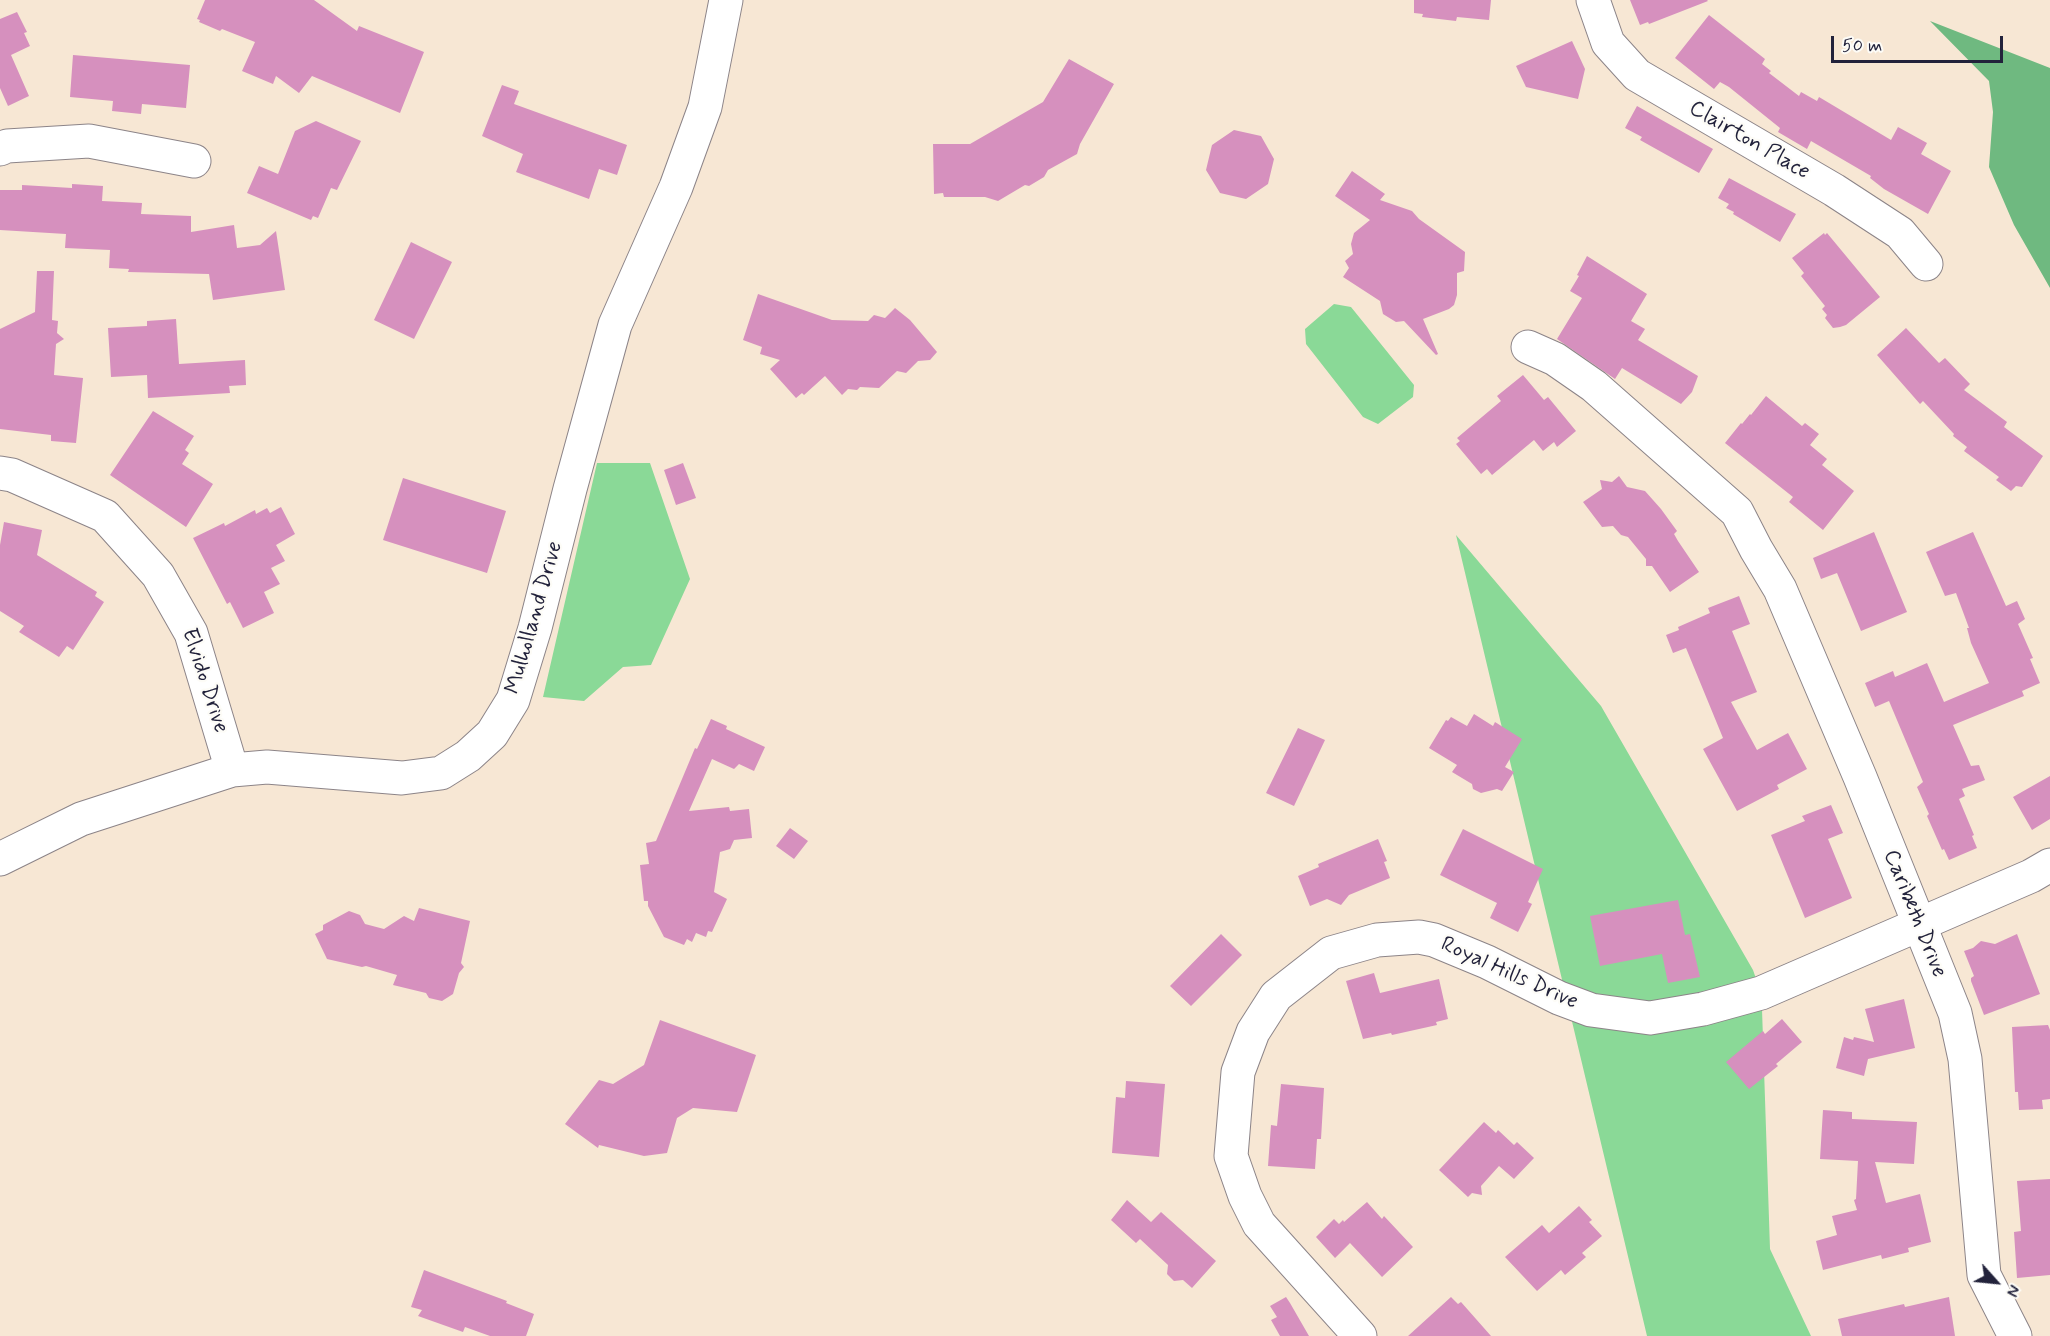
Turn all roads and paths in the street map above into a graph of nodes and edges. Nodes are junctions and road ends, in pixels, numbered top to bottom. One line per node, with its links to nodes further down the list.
1 (726, 0): 8 (street, Mulholland Drive)
2 (1593, 0): 5 (street, Clairton Place)
3 (0, 149): 4 (street)
4 (194, 160)
5 (1926, 264)
6 (1528, 347): 11 (street, Caribeth Drive)
7 (0, 473): 8 (street, Elvido Drive)
8 (232, 770): 9 (street, Mulholland Drive)
9 (0, 859)
10 (2050, 865): 11 (street, Royal Hills Drive)
11 (1919, 926): 12 (street, Royal Hills Drive); 13 (street, Caribeth Drive)
12 (1360, 1336)
13 (2015, 1336)

